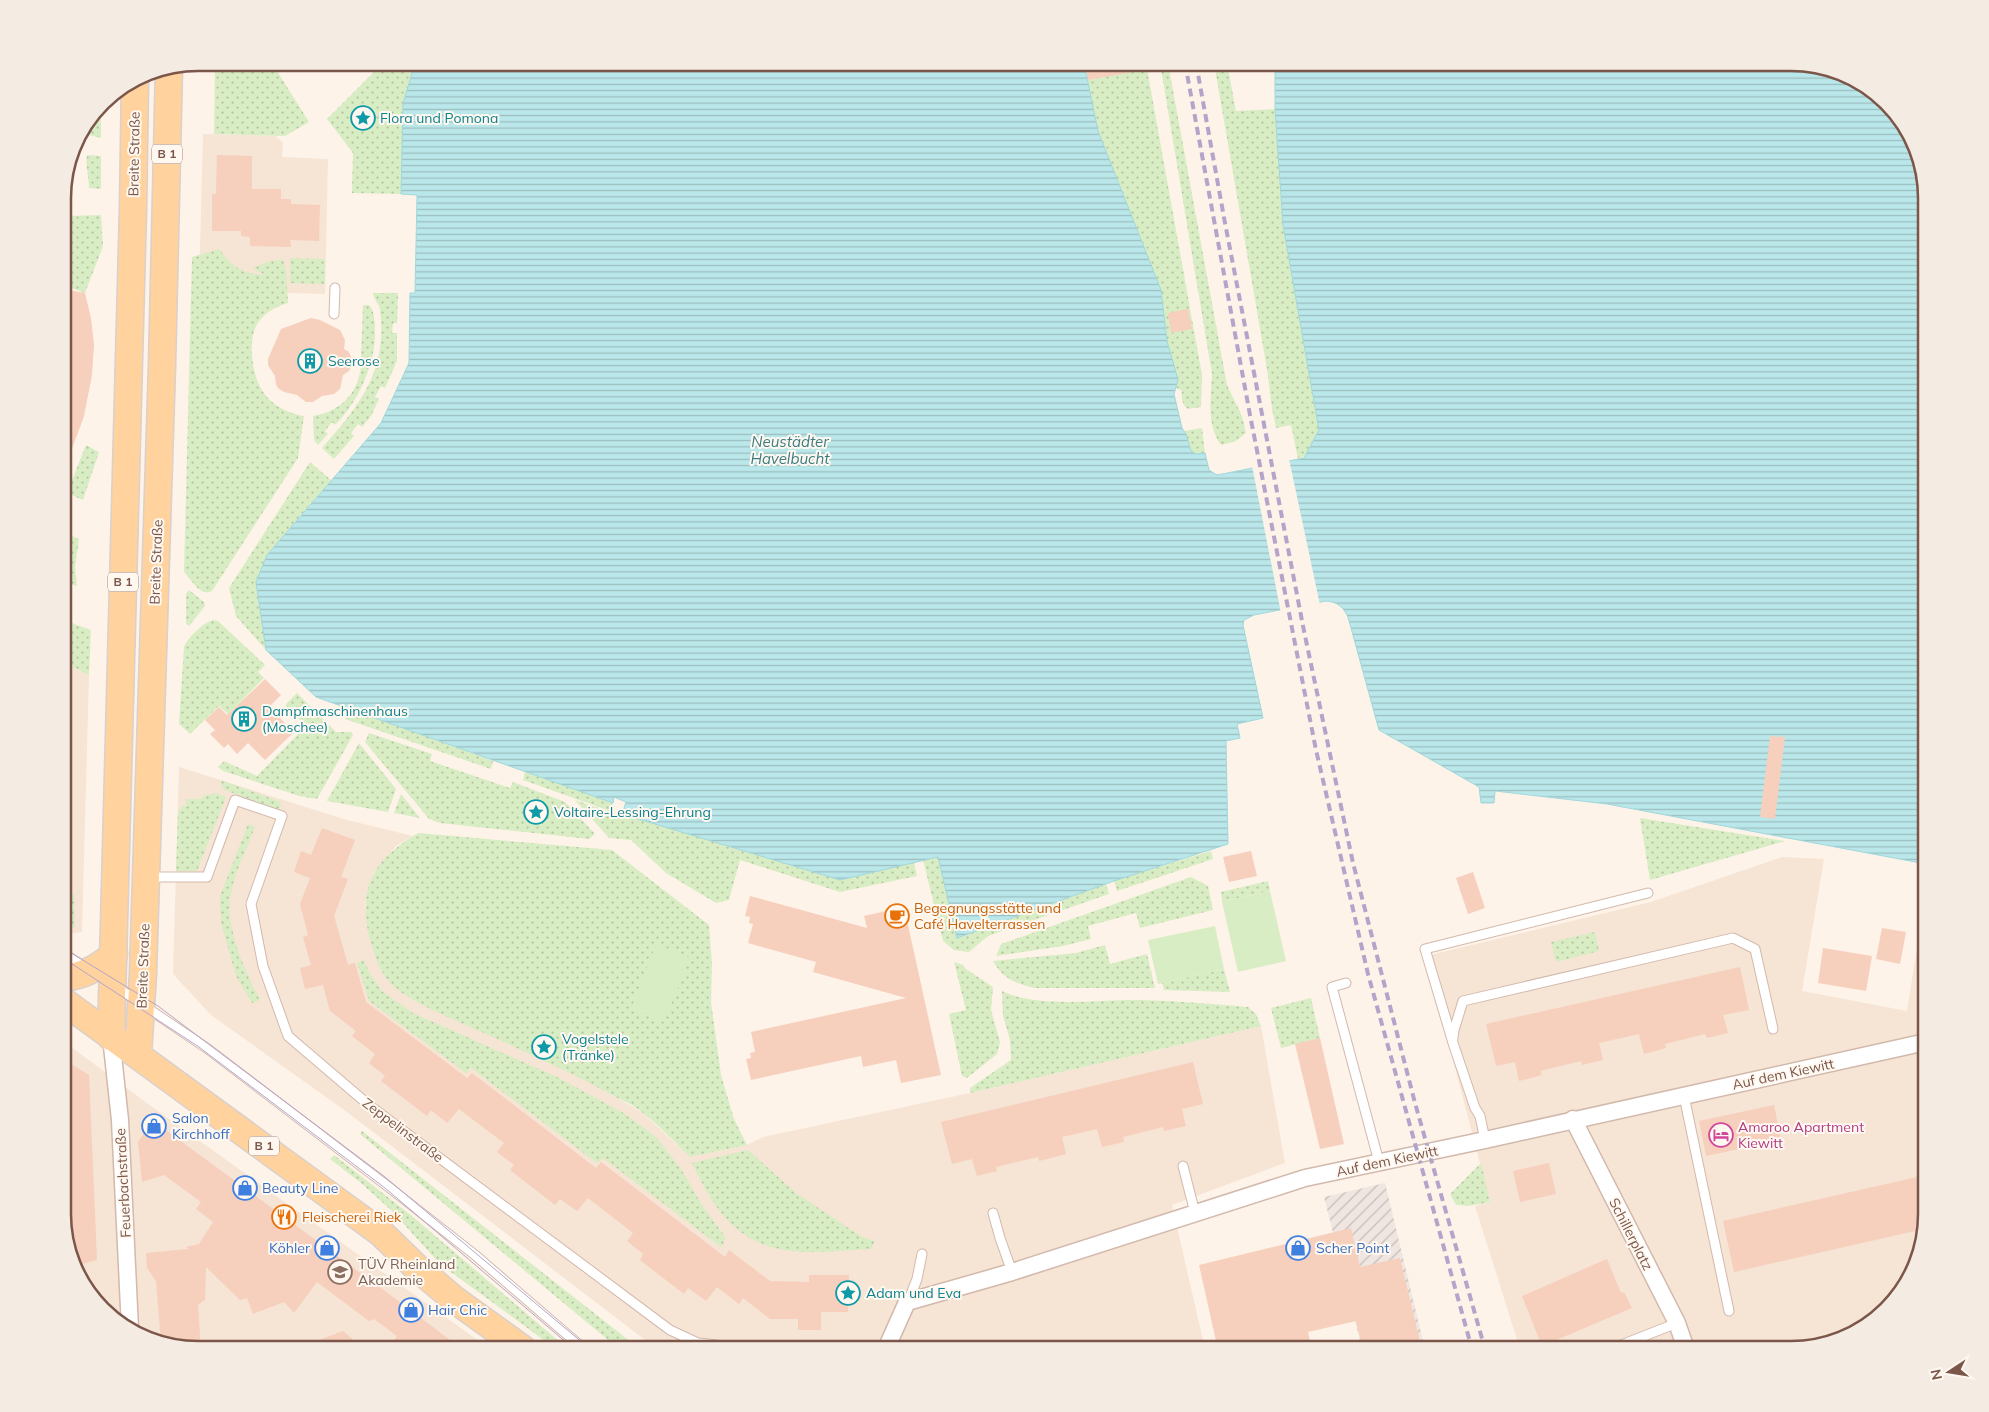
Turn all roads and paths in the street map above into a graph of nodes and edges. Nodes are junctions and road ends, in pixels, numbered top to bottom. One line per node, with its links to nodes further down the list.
1 (169, 75): 5 (main road, Breite Straße / B 1)
2 (134, 89): 9 (main road, Breite Straße / B 1)
3 (335, 288): 4 (lane)
4 (334, 314)
5 (146, 877): 11 (main road, Breite Straße / B 1); 33 (lane, Zeppelinstraße)
6 (1648, 893): 15 (lane)
7 (72, 959): 9 (lane)
8 (72, 977): 9 (main road)
9 (102, 978): 11 (lane); 14 (main road, Breite Straße / B 1)
10 (1346, 983): 21 (lane)
11 (142, 1002): 17 (main road, Breite Straße / B 1); 32 (lane)
12 (72, 1008): 14 (main road)
13 (1773, 1029): 15 (lane)
14 (111, 1037): 17 (main road, B 1); 29 (street, Feuerbachstraße)
15 (1453, 1043): 20 (lane)
16 (1918, 1044): 18 (street, Auf dem Kiewitt)
17 (138, 1055): 31 (main road, B 1)
18 (1684, 1096): 19 (street, Auf dem Kiewitt); 28 (lane)
19 (1573, 1119): 20 (street, Auf dem Kiewitt); 30 (street, Schillerplatz)
20 (1485, 1140): 21 (street, Auf dem Kiewitt)
21 (1379, 1162): 24 (street, Auf dem Kiewitt)
22 (1183, 1166): 24 (lane)
23 (993, 1213): 26 (lane)
24 (1195, 1213): 26 (street, Auf dem Kiewitt)
25 (922, 1254): 27 (lane)
26 (1012, 1272): 27 (street, Auf dem Kiewitt)
27 (908, 1302): 34 (street)
28 (1729, 1311)
29 (130, 1321)
30 (1677, 1323): 35 (lane); 36 (street, Schillerplatz)
31 (510, 1341)
32 (574, 1341)
33 (694, 1341)
34 (890, 1341)
35 (1633, 1341)
36 (1683, 1341)

